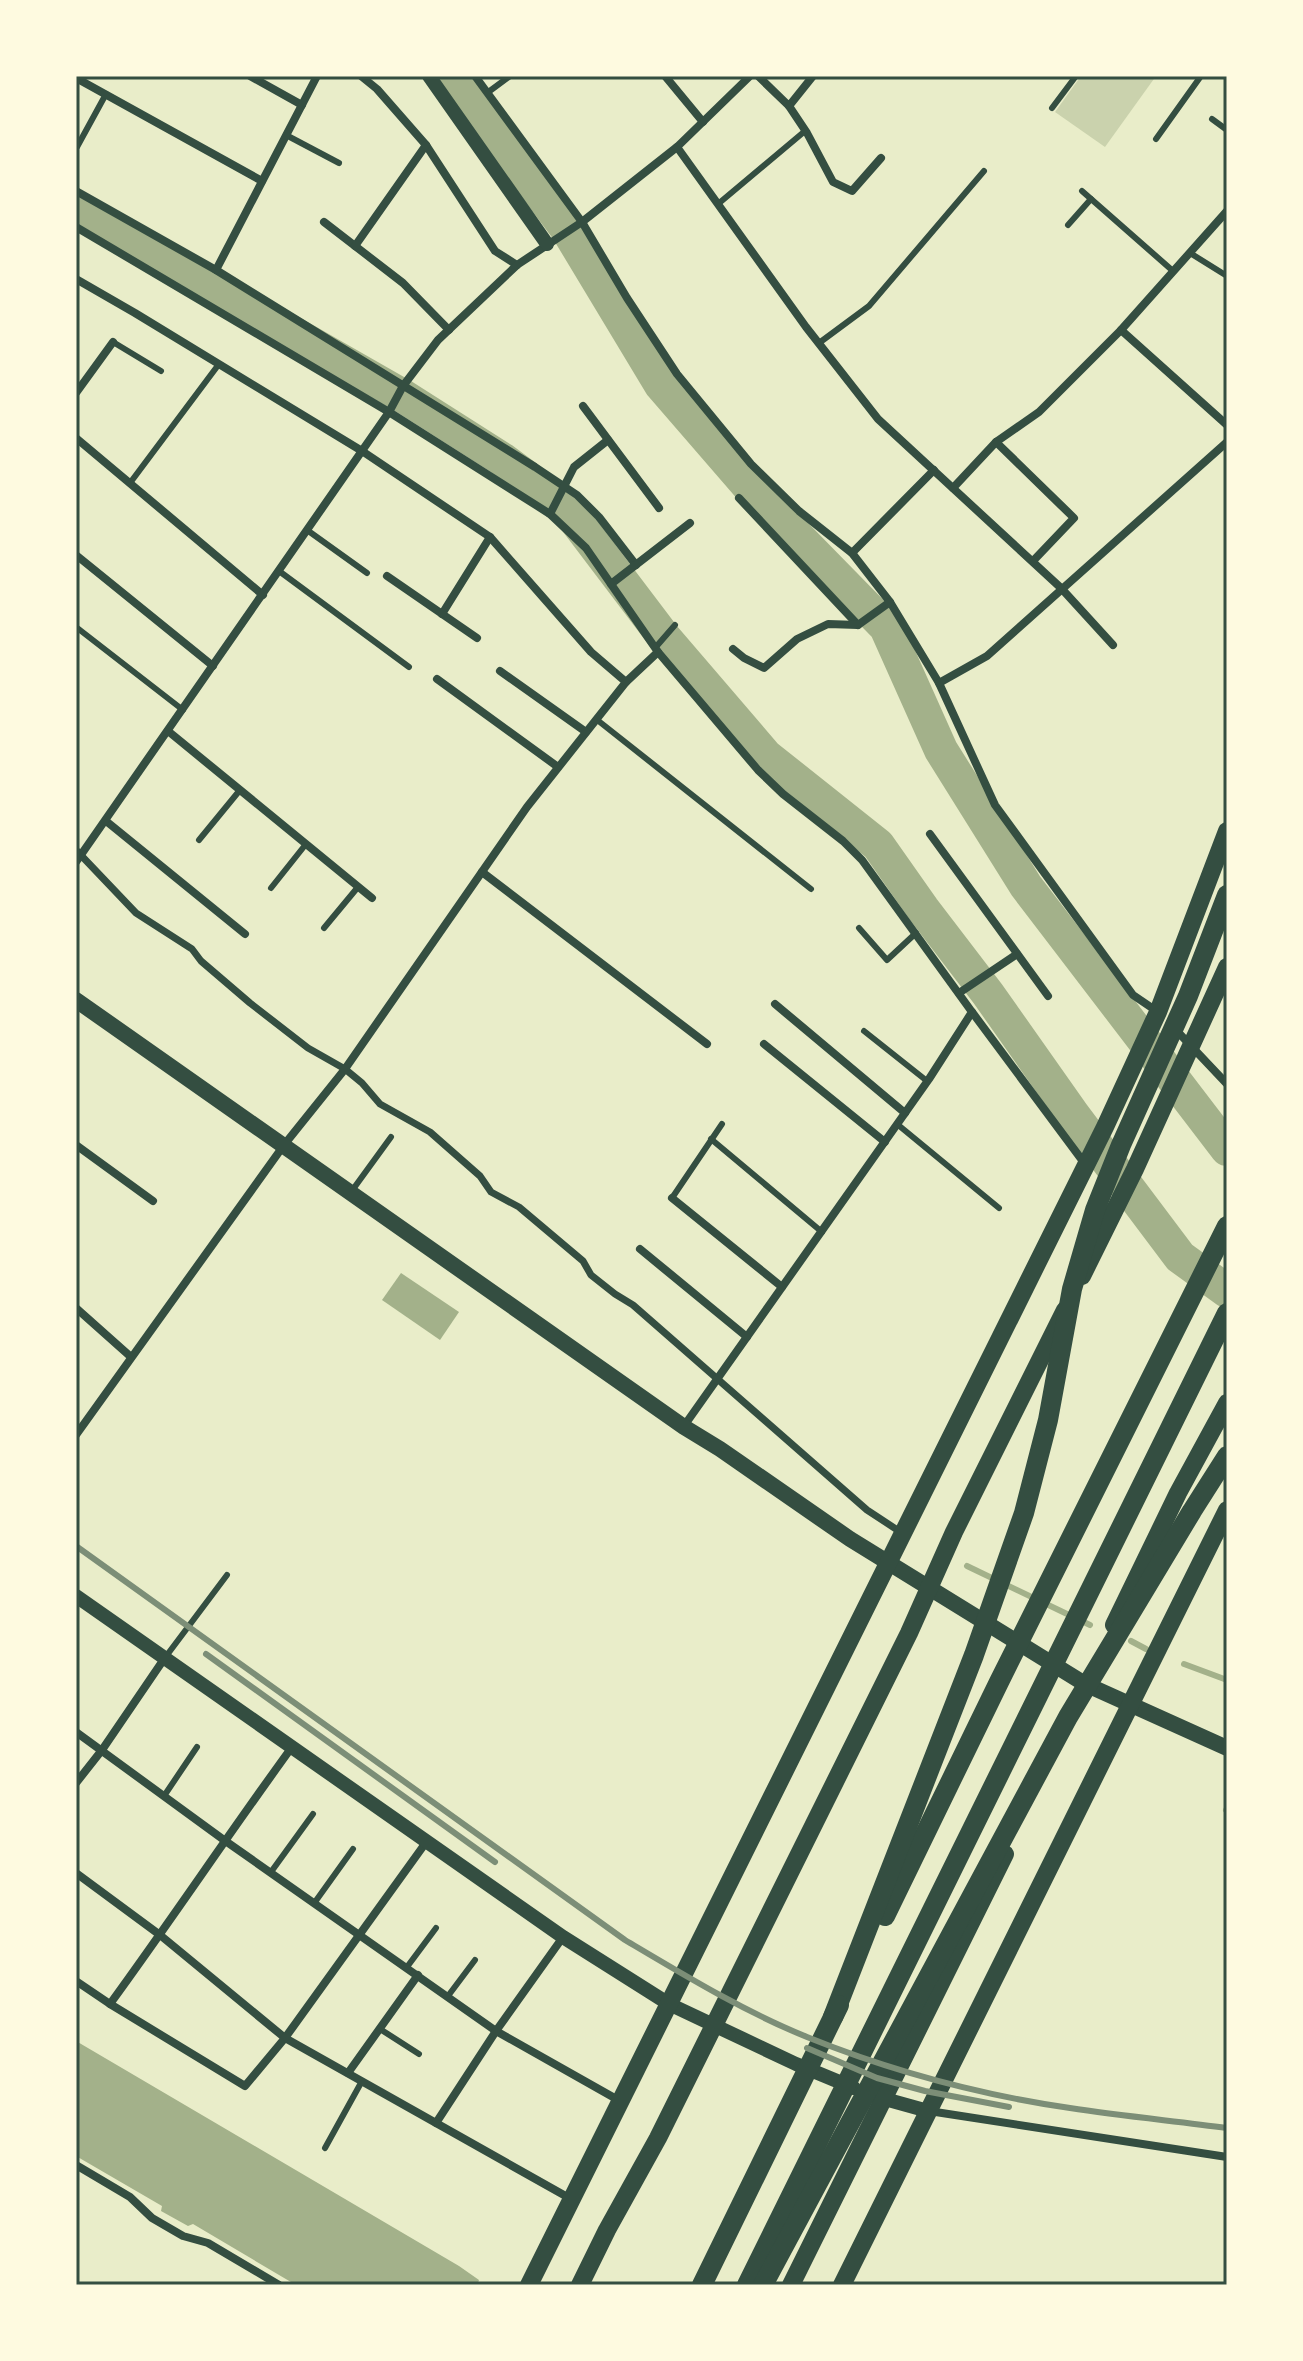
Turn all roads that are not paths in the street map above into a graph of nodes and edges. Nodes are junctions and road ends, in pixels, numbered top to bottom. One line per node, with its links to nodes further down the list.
1 (250, 76): 16 (street)
2 (317, 76): 16 (street)
3 (361, 76): 25 (street)
4 (429, 76): 41 (street)
5 (475, 76): 14 (street)
6 (510, 76): 14 (lane)
7 (665, 76): 20 (street)
8 (750, 76): 20 (street)
9 (758, 76): 17 (street)
10 (813, 76): 17 (street)
11 (1201, 76): 24 (lane)
12 (1071, 77): 18 (lane)
13 (76, 78): 15 (street)
14 (487, 93): 38 (street)
15 (106, 94): 26 (lane); 31 (street)
16 (302, 105): 23 (street)
17 (789, 106): 22 (street)
18 (1052, 108)
19 (1212, 119): 21 (lane)
20 (703, 122): 27 (street)
21 (1227, 130)
22 (805, 131): 28 (street); 35 (lane)
23 (286, 135): 29 (lane); 31 (street)
24 (1156, 139)
25 (426, 145): 42 (street); 44 (street)
26 (77, 147)
27 (677, 147): 35 (street); 38 (street)
28 (881, 158)
29 (339, 163)
30 (984, 171): 52 (lane)
31 (262, 181): 45 (street)
32 (76, 191): 45 (street)
33 (1082, 191): 34 (lane)
34 (1091, 199): 39 (lane); 46 (lane)
35 (718, 204): 52 (street)
36 (1227, 211): 43 (street)
37 (324, 222): 42 (street)
38 (578, 224): 41 (street); 75 (street)
39 (1068, 225)
40 (76, 227): 58 (street)
41 (547, 244): 44 (street)
42 (355, 246): 49 (street)
43 (1190, 253): 46 (street); 47 (lane)
44 (517, 265): 49 (street)
45 (216, 270): 55 (street)
46 (1173, 271): 50 (street)
47 (1227, 276)
48 (76, 279): 53 (street)
49 (449, 330): 55 (street)
50 (1121, 330): 59 (street); 62 (street)
51 (113, 342): 54 (lane); 56 (street)
52 (819, 343): 65 (street)
53 (219, 364): 64 (street); 66 (lane)
54 (161, 371)
55 (403, 386): 58 (street); 67 (street)
56 (76, 393)
57 (583, 406): 61 (street)
58 (389, 412): 64 (street); 71 (street)
59 (1227, 425)
60 (76, 438): 66 (street)
61 (608, 440): 67 (street); 70 (street)
62 (996, 442): 68 (street); 77 (street)
63 (1227, 442): 83 (street)
64 (362, 451): 73 (street); 74 (street)
65 (934, 470): 68 (street); 75 (street)
66 (130, 483): 84 (street)
67 (563, 486): 71 (street); 78 (street)
68 (953, 488): 77 (street)
69 (739, 498): 88 (street)
70 (659, 508)
71 (550, 514): 82 (street)
72 (690, 523): 78 (street)
73 (307, 530): 79 (street); 80 (lane)
74 (490, 537): 86 (street); 98 (street)
75 (852, 553): 85 (street)
76 (76, 555): 94 (street)
77 (1033, 561): 83 (street)
78 (636, 565): 82 (street)
79 (279, 571): 84 (street); 95 (lane)
80 (367, 573)
81 (387, 576): 86 (street)
82 (611, 584): 93 (street)
83 (1061, 588): 91 (street); 99 (street)
84 (263, 595): 94 (street)
85 (890, 602): 88 (street); 99 (street)
86 (442, 614): 90 (street)
87 (675, 625): 93 (lane)
88 (858, 625): 92 (street)
89 (76, 627): 100 (lane)
90 (477, 638)
91 (1113, 645)
92 (733, 649)
93 (656, 650): 98 (street); 120 (street)
94 (213, 666): 100 (street)
95 (409, 667)
96 (500, 671): 103 (street)
97 (437, 679): 104 (street)
98 (626, 682): 101 (street)
99 (939, 683): 129 (street)
100 (183, 710): 102 (street)
101 (596, 719): 103 (street); 115 (lane)
102 (168, 731): 105 (street); 106 (street)
103 (586, 732): 104 (street)
104 (558, 767): 112 (street)
105 (240, 790): 109 (lane); 110 (street)
106 (106, 821): 111 (street); 121 (street)
107 (1227, 831): 129 (main road)
108 (930, 834): 122 (street)
109 (199, 840)
110 (306, 844): 113 (street); 114 (lane)
111 (78, 856): 134 (street)
112 (482, 872): 131 (street); 134 (street)
113 (358, 887): 117 (street); 118 (lane)
114 (271, 888)
115 (811, 889)
116 (1227, 895): 197 (highway)
117 (372, 898)
118 (324, 928)
119 (859, 928): 120 (lane)
120 (916, 933): 124 (street)
121 (245, 934)
122 (1017, 954): 124 (street); 125 (street)
123 (1227, 967): 133 (main road)
124 (959, 993): 128 (street)
125 (1048, 996)
126 (76, 1000): 144 (main road)
127 (775, 1004): 137 (street)
128 (972, 1012): 135 (street); 145 (street)
129 (1155, 1018): 133 (street); 145 (main road)
130 (864, 1031): 135 (lane)
131 (707, 1044)
132 (764, 1044): 142 (street)
133 (1192, 1046): 136 (street); 167 (main road)
134 (345, 1069): 144 (street); 158 (street)
135 (927, 1081): 137 (street)
136 (1227, 1084)
137 (905, 1113): 139 (street)
138 (722, 1124): 141 (lane)
139 (897, 1124): 142 (street); 149 (lane)
140 (391, 1137): 146 (lane)
141 (711, 1139): 147 (lane); 151 (lane)
142 (885, 1142): 151 (street)
143 (76, 1145): 148 (street)
144 (284, 1145): 146 (main road); 157 (street)
145 (1086, 1163): 164 (main road)
146 (351, 1192): 160 (main road)
147 (672, 1198): 153 (street)
148 (153, 1201)
149 (999, 1208)
150 (1227, 1226): 197 (highway)
151 (822, 1232): 153 (street)
152 (640, 1249): 156 (street)
153 (782, 1287): 156 (street)
154 (76, 1308): 157 (street)
155 (1227, 1313): 217 (highway)
156 (747, 1337): 158 (street)
157 (131, 1357): 161 (street)
158 (717, 1380): 160 (street); 164 (street)
159 (1227, 1403): 170 (main road)
160 (684, 1427): 165 (main road)
161 (76, 1435)
162 (1227, 1456): 218 (highway)
163 (1227, 1510): 171 (main road)
164 (902, 1533): 165 (main road)
165 (888, 1563): 167 (main road); 196 (main road)
166 (227, 1575): 169 (lane)
167 (929, 1587): 170 (main road); 198 (main road)
168 (76, 1596): 169 (street)
169 (164, 1659): 174 (street); 176 (street)
170 (1085, 1684): 171 (main road); 205 (main road)
171 (1130, 1706): 175 (main road); 207 (main road)
172 (76, 1732): 176 (street)
173 (197, 1747): 178 (lane)
174 (292, 1747): 180 (street); 181 (street)
175 (1227, 1748)
176 (102, 1750): 177 (street); 178 (street)
177 (76, 1783)
178 (164, 1796): 180 (street)
179 (313, 1814): 183 (lane)
180 (224, 1840): 183 (street); 188 (street)
181 (427, 1841): 187 (street); 189 (street)
182 (353, 1849): 185 (lane)
183 (271, 1872): 185 (street)
184 (76, 1873): 188 (street)
185 (315, 1902): 187 (street)
186 (436, 1928): 191 (lane)
187 (359, 1933): 191 (street); 201 (street)
188 (160, 1935): 195 (street); 201 (street)
189 (563, 1937): 196 (street); 200 (street)
190 (475, 1960): 194 (lane)
191 (407, 1967): 192 (street)
192 (418, 1975): 194 (street); 199 (street)
193 (76, 1981): 195 (street)
194 (448, 1996): 200 (street)
195 (110, 2004): 201 (street)
196 (669, 2004): 198 (street); 206 (main road)
197 (833, 2017): 216 (highway)
198 (714, 2025): 205 (street); 215 (main road)
199 (380, 2029): 202 (lane); 203 (street)
200 (496, 2031): 206 (street); 208 (street)
201 (285, 2038): 203 (street)
202 (419, 2054)
203 (348, 2073): 204 (street)
204 (362, 2081): 208 (street); 209 (lane)
205 (884, 2100): 207 (street); 219 (main road)
206 (620, 2101): 212 (main road)
207 (928, 2111): 210 (street); 220 (main road)
208 (436, 2123): 212 (street)
209 (325, 2148)
210 (1227, 2157)
211 (76, 2165): 213 (street)
212 (571, 2199): 214 (main road)
213 (279, 2285)
214 (529, 2285)
215 (580, 2285)
216 (702, 2285)
217 (747, 2285)
218 (763, 2285)
219 (791, 2285)
220 (842, 2285)

